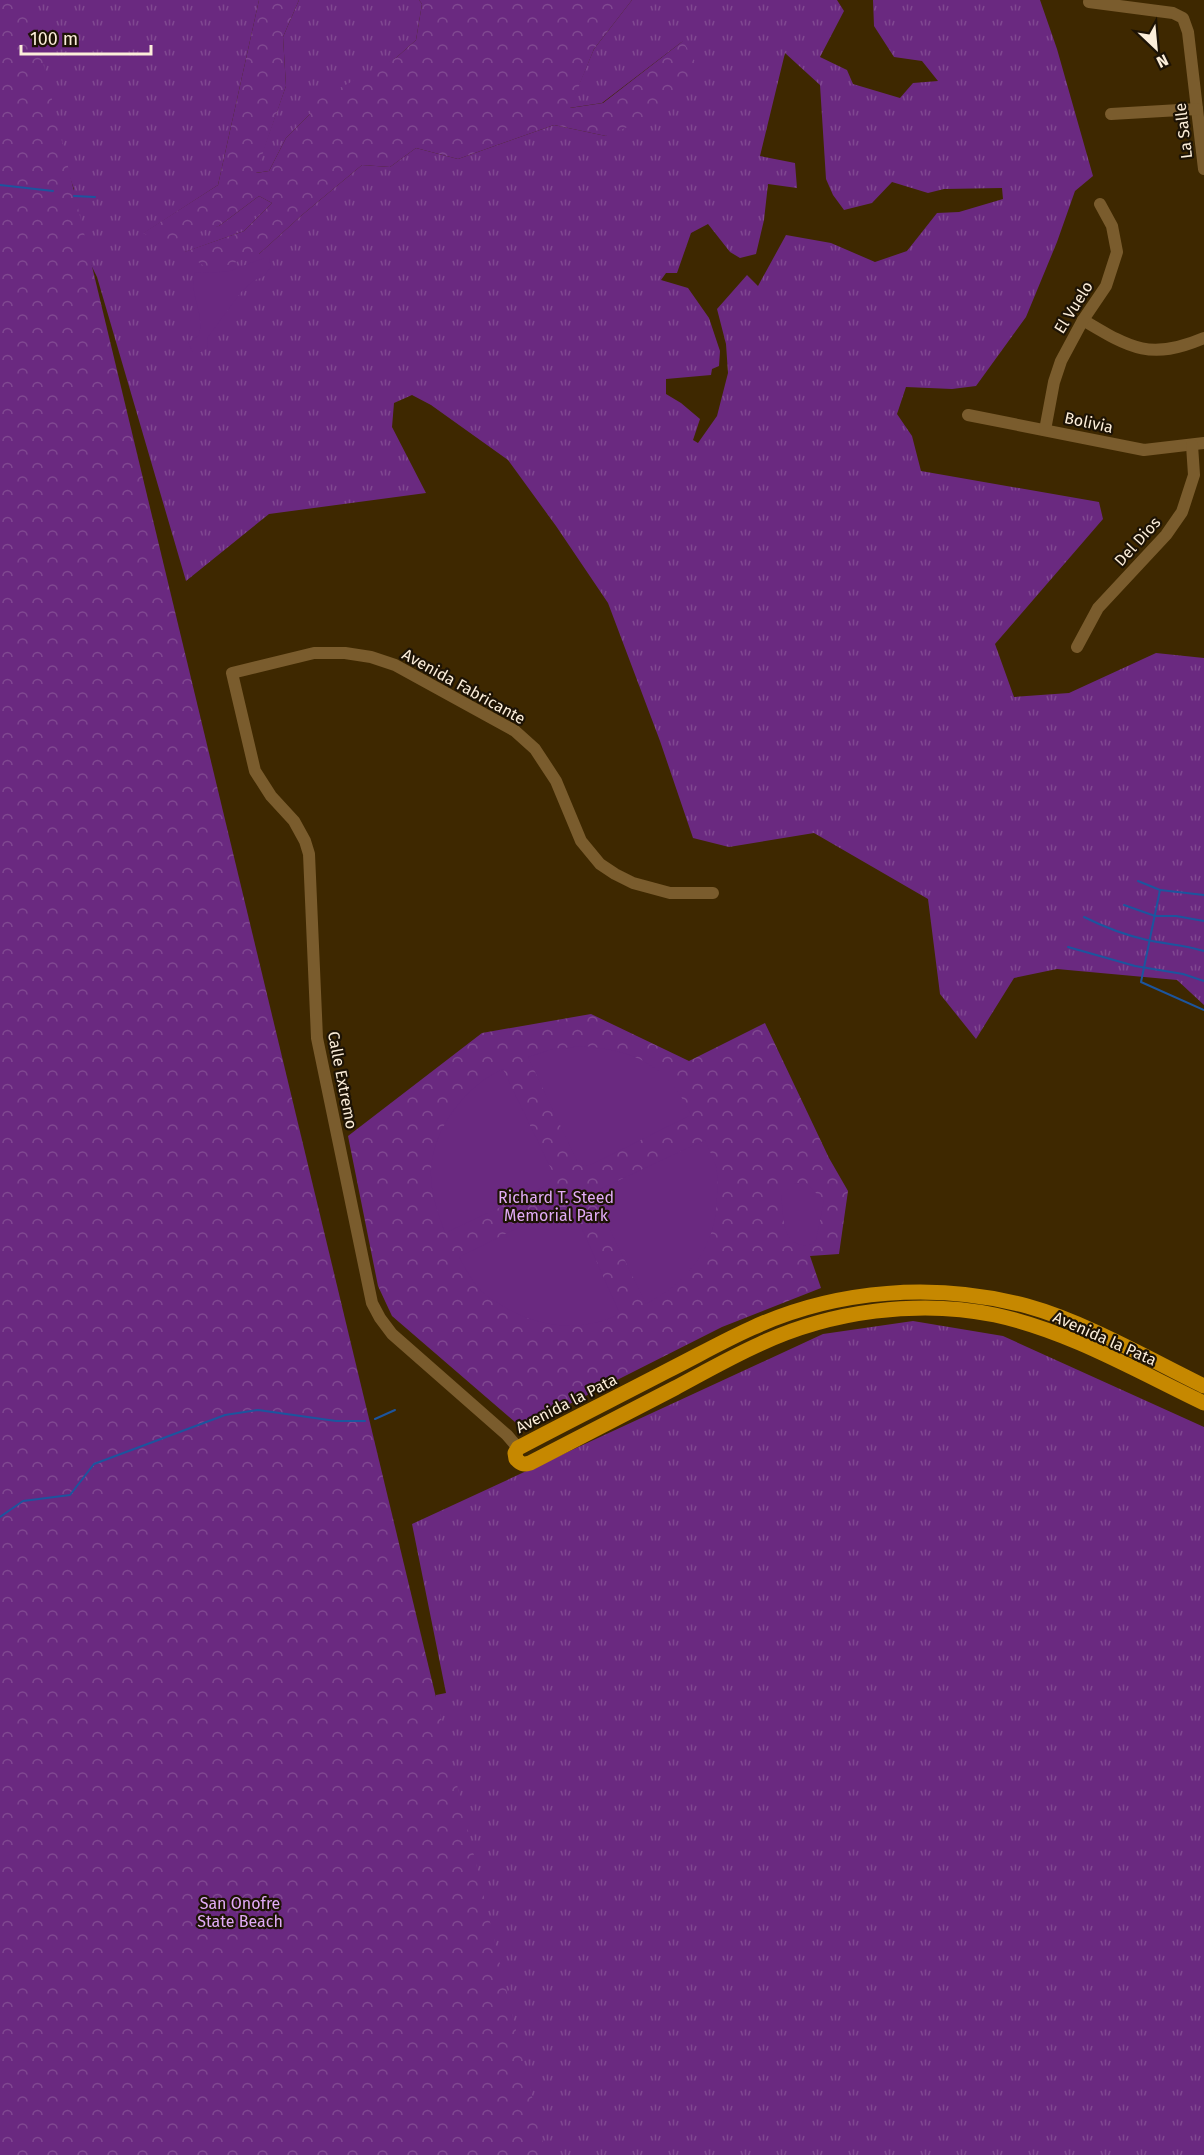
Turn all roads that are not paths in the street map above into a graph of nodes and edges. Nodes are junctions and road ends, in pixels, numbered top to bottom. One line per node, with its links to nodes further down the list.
1 (1089, 2): 2 (street, La Salle)
2 (1197, 109): 3 (street); 4 (street, La Salle)
3 (1111, 114)
4 (1204, 168)
5 (1100, 204): 6 (street, El Vuelo)
6 (1083, 320): 7 (street); 9 (street, El Vuelo)
7 (1204, 338)
8 (968, 415): 9 (street, Bolivia)
9 (1045, 430): 10 (street, Bolivia)
10 (1198, 444): 11 (street, Del Dios)
11 (1077, 647)
12 (232, 673): 13 (street, Avenida Fabricante); 16 (street, Calle Extremo)
13 (713, 893)
14 (1204, 1386): 16 (main road, Avenida la Pata)
15 (1204, 1404): 16 (main road, Avenida la Pata)
16 (518, 1448)

